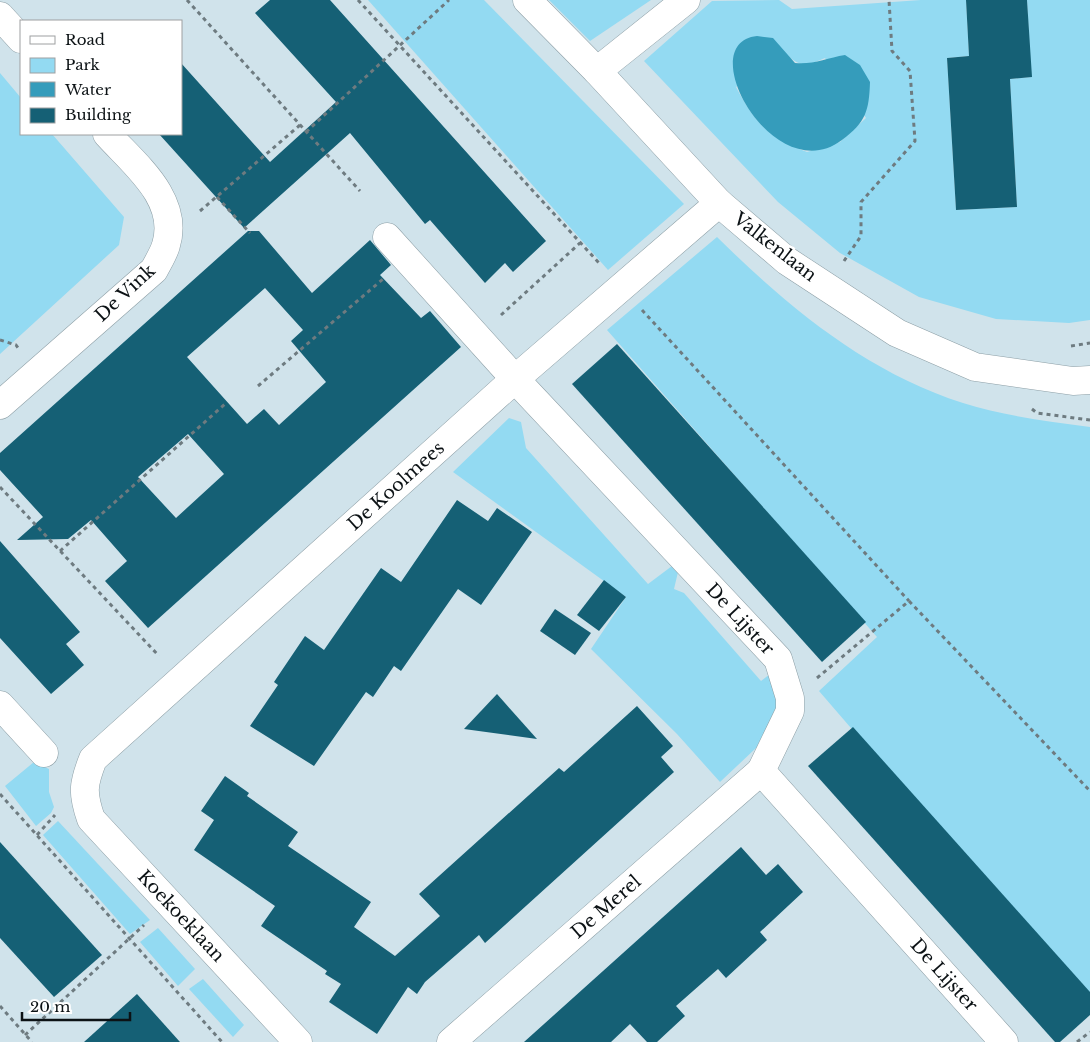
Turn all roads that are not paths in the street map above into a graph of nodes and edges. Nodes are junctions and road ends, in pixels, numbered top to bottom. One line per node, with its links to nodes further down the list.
1 (527, 0): 5 (street, Valkenlaan)
2 (686, 0): 5 (street)
3 (0, 16): 4 (street)
4 (20, 38)
5 (597, 71): 7 (street, Valkenlaan)
6 (108, 135): 11 (street, De Vink)
7 (719, 203): 9 (street, De Koolmees); 10 (street, Valkenlaan)
8 (388, 238): 9 (street, De Lijster)
9 (515, 379): 14 (street, De Lijster); 15 (street, De Koolmees)
10 (1090, 380)
11 (0, 405)
12 (0, 705): 13 (street)
13 (44, 753)
14 (761, 771): 17 (street, De Merel); 18 (street, De Lijster)
15 (84, 780): 16 (street, Koekoeklaan)
16 (298, 1042)
17 (451, 1042)
18 (1004, 1042)

